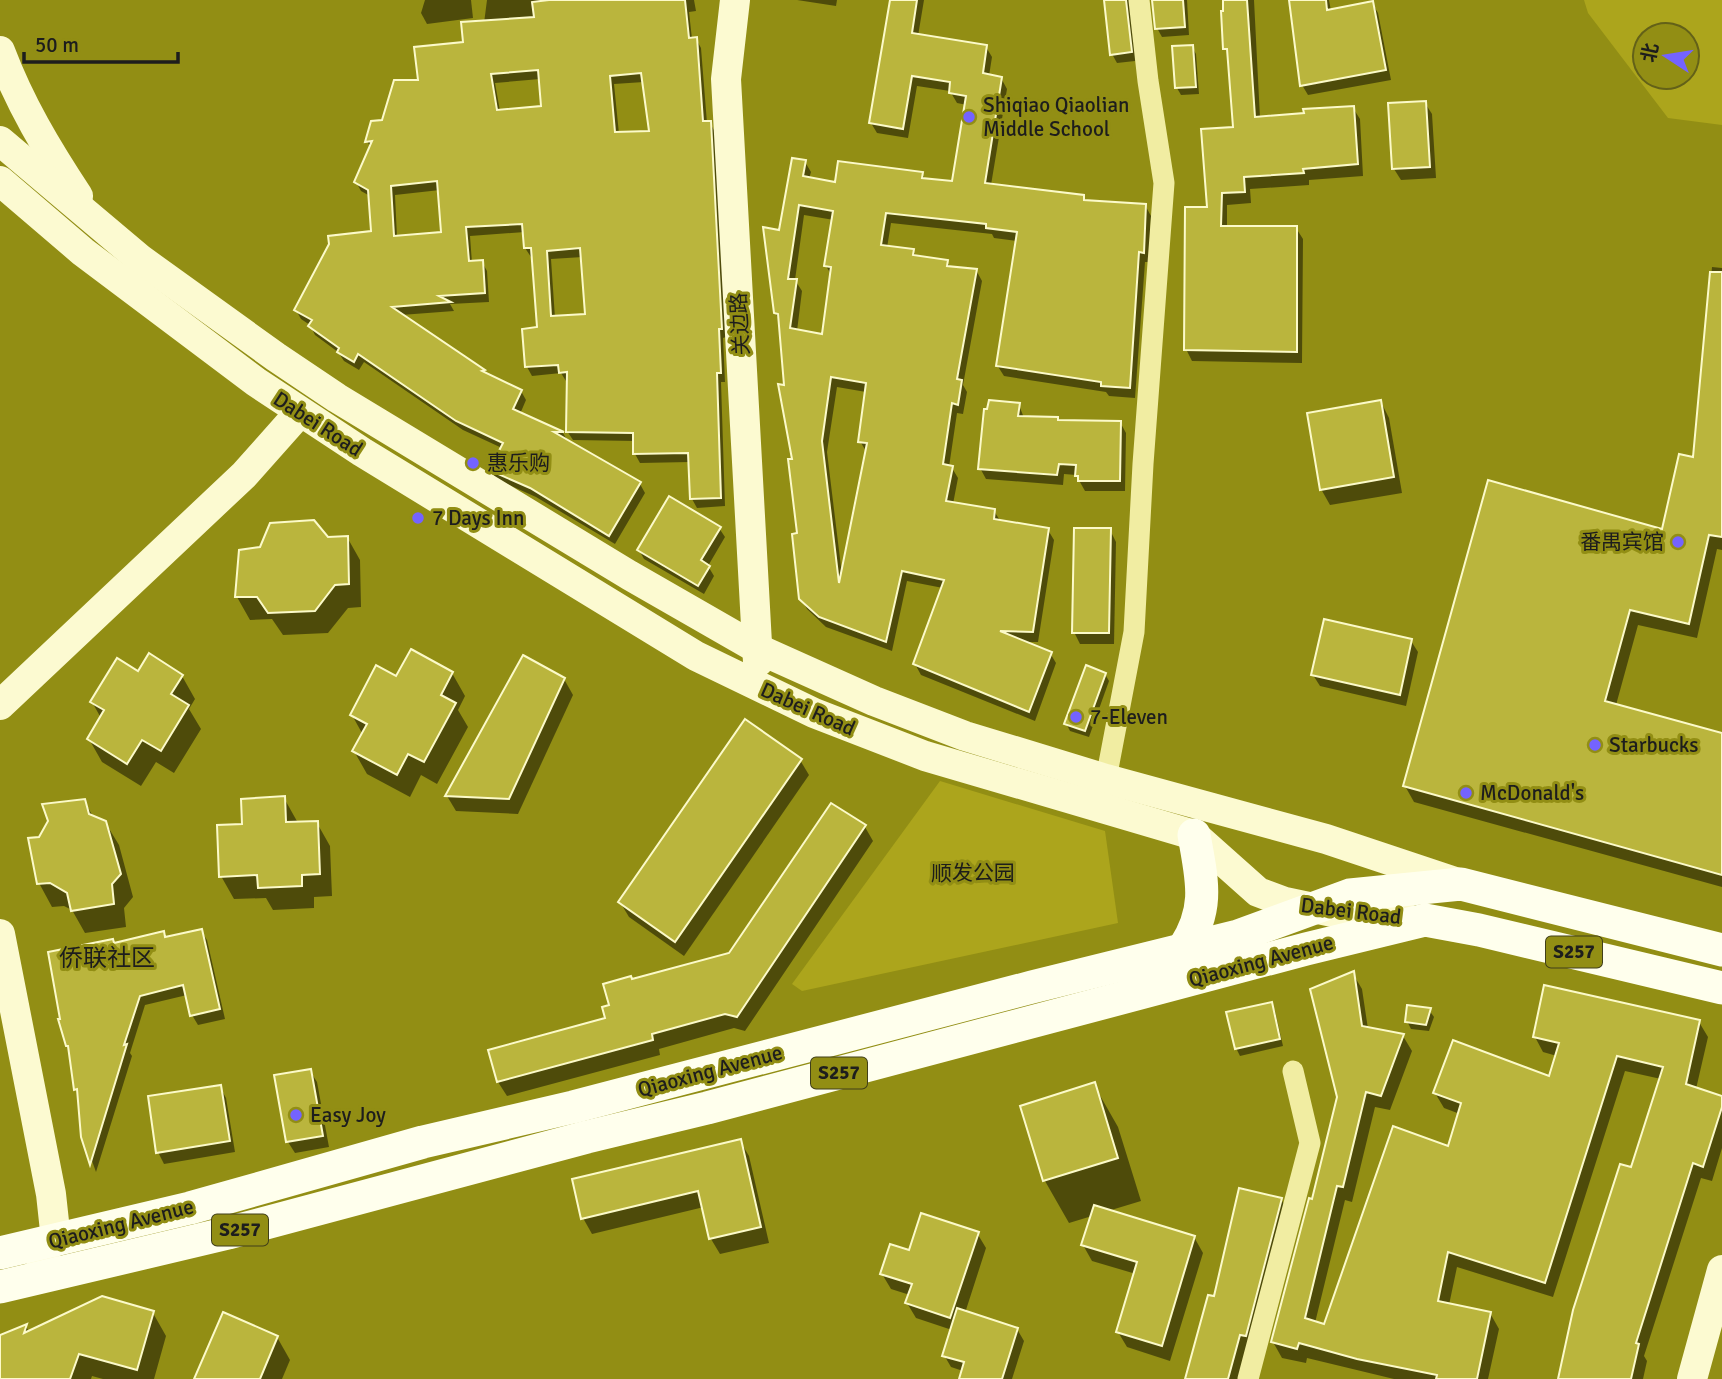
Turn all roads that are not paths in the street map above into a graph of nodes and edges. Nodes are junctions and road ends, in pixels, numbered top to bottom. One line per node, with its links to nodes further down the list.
1 (735, 0): 8 (main road, 关边路)
2 (1139, 0): 11 (street)
3 (0, 51): 6 (main road)
4 (0, 141): 6 (main road, Dabei Road)
5 (2, 186): 7 (main road, Dabei Road)
6 (96, 223): 8 (main road, Dabei Road)
7 (300, 412): 9 (main road, Dabei Road); 10 (main road)
8 (758, 649): 9 (main road, 关边路); 11 (main road, Dabei Road)
9 (759, 687): 12 (main road, Dabei Road)
10 (0, 705)
11 (1106, 779): 13 (main road, Dabei Road)
12 (1194, 835): 14 (main road, Dabei Road); 17 (main road)
13 (1461, 884): 14 (main road, Qiaoxing Avenue / S257); 18 (main road, Dabei Road / S257)
14 (1314, 909): 15 (main road, Dabei Road); 17 (main road, Qiaoxing Avenue / S257)
15 (1425, 920): 19 (main road, Dabei Road / S257); 24 (main road, Qiaoxing Avenue / S257)
16 (1, 942): 21 (main road)
17 (1184, 948): 21 (main road, Qiaoxing Avenue / S257)
18 (1722, 950)
19 (1722, 988)
20 (1293, 1071): 25 (street)
21 (55, 1240): 22 (main road, Qiaoxing Avenue / S257); 24 (main road)
22 (0, 1254)
23 (1722, 1270): 26 (main road)
24 (0, 1286)
25 (1248, 1379)
26 (1692, 1379)

